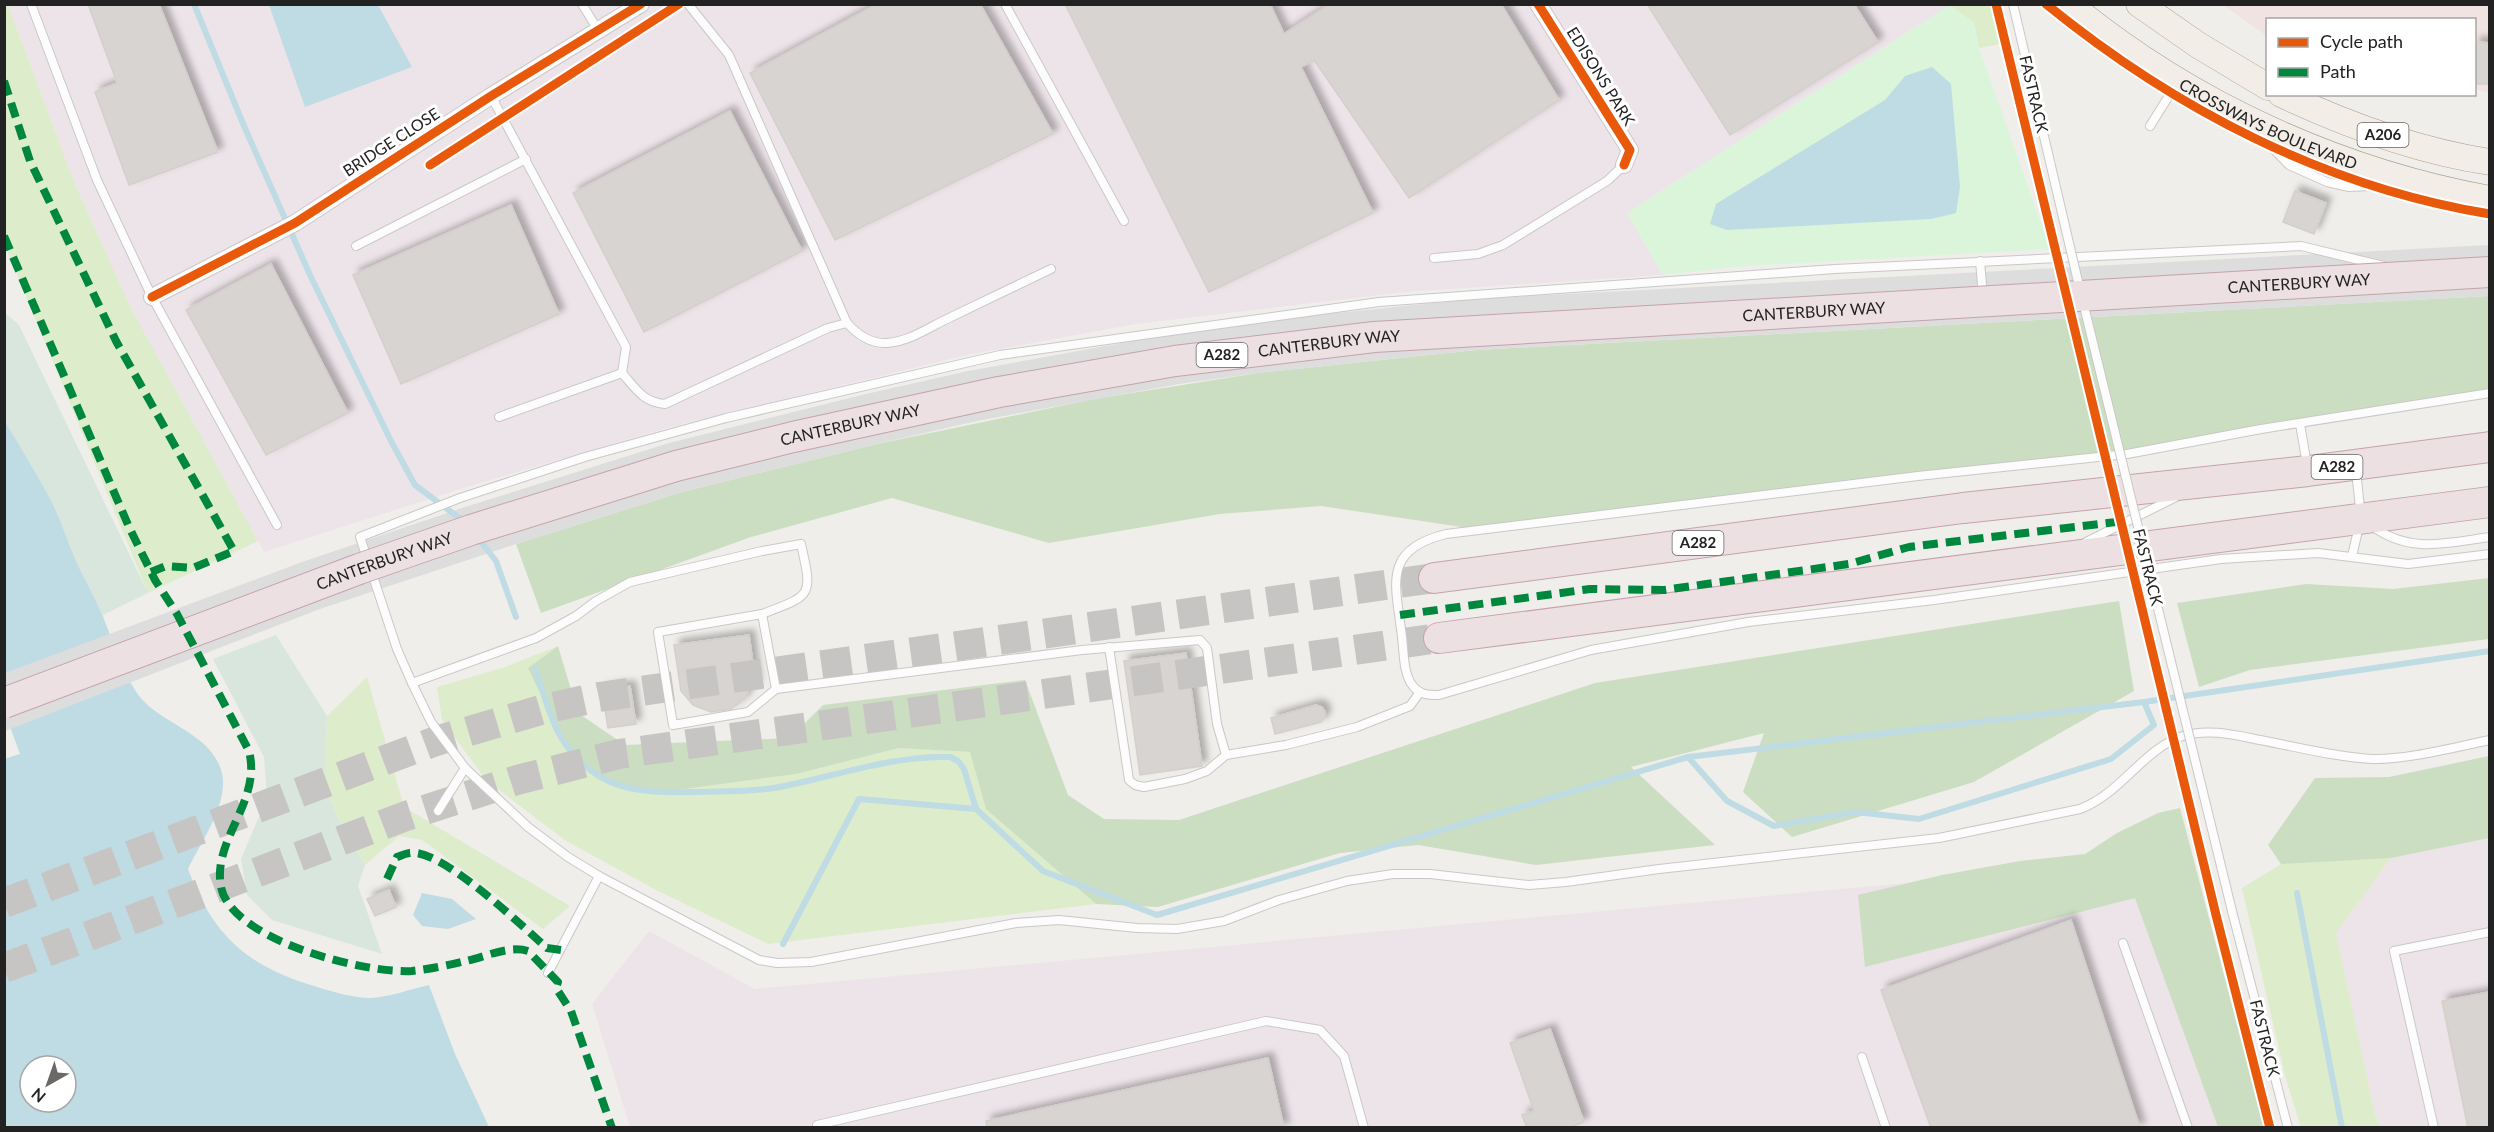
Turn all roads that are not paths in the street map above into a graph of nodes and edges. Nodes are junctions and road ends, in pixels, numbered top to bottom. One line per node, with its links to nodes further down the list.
1 (31, 4): 27 (lane)
2 (582, 4): 10 (lane)
3 (642, 4): 10 (street, BRIDGE CLOSE)
4 (688, 4): 29 (lane)
5 (1005, 4): 20 (lane)
6 (1538, 4): 18 (street, EDISONS PARK)
7 (2013, 4): 66 (lane, FASTRACK, bridge)
8 (2069, 4): 11 (main road, CROSSWAYS BOULEVARD / A206)
9 (2139, 4): 12 (main road, CROSSWAYS BOULEVARD)
10 (598, 30): 13 (street, BRIDGE CLOSE)
11 (2179, 81): 15 (lane); 19 (main road, CROSSWAYS BOULEVARD / A206)
12 (2266, 86)
13 (491, 96): 16 (lane); 27 (street, BRIDGE CLOSE)
14 (2286, 96): 17 (main road, CROSSWAYS BOULEVARD / A206)
15 (2150, 126)
16 (526, 159): 21 (lane); 30 (lane)
17 (2490, 162)
18 (1624, 165): 22 (lane)
19 (2490, 199)
20 (1124, 221)
21 (356, 246)
22 (1434, 258)
23 (1980, 261): 24 (lane); 28 (lane); 49 (lane)
24 (2490, 266)
25 (1051, 269): 29 (lane)
26 (2490, 272): 52 (highway, CANTERBURY WAY / A282, bridge)
27 (152, 297): 40 (lane)
28 (1984, 315)
29 (847, 323): 30 (lane)
30 (622, 373): 32 (lane)
31 (2490, 393): 33 (lane)
32 (499, 417)
33 (2300, 424): 36 (lane); 51 (lane)
34 (2482, 447): 35 (highway, A282)
35 (2355, 464): 36 (highway, A282); 39 (lane)
36 (2308, 471): 37 (highway, A282)
37 (2207, 481): 44 (lane); 45 (highway, A282)
38 (2490, 502): 39 (highway)
39 (2361, 518): 41 (lane); 43 (lane); 44 (highway)
40 (277, 525)
41 (2490, 537)
42 (2490, 554): 43 (lane)
43 (2352, 556): 51 (lane)
44 (2050, 560): 47 (highway)
45 (1434, 578)
46 (762, 614): 49 (lane); 50 (lane); 50 (lane)
47 (1439, 638)
48 (1109, 647): 50 (lane); 54 (lane); 54 (lane)
49 (412, 683): 55 (lane)
50 (776, 689)
51 (1419, 692): 54 (lane)
52 (4, 703)
53 (2490, 740): 57 (lane)
54 (1226, 755)
55 (465, 768): 56 (lane); 57 (lane)
56 (438, 811)
57 (599, 876): 60 (lane)
58 (2490, 932): 67 (lane)
59 (2123, 943): 65 (lane)
60 (548, 973)
61 (1862, 1057): 64 (lane)
62 (818, 1128): 63 (lane)
63 (1364, 1128)
64 (1886, 1128)
65 (2188, 1128)
66 (2288, 1128)
67 (2434, 1128)

